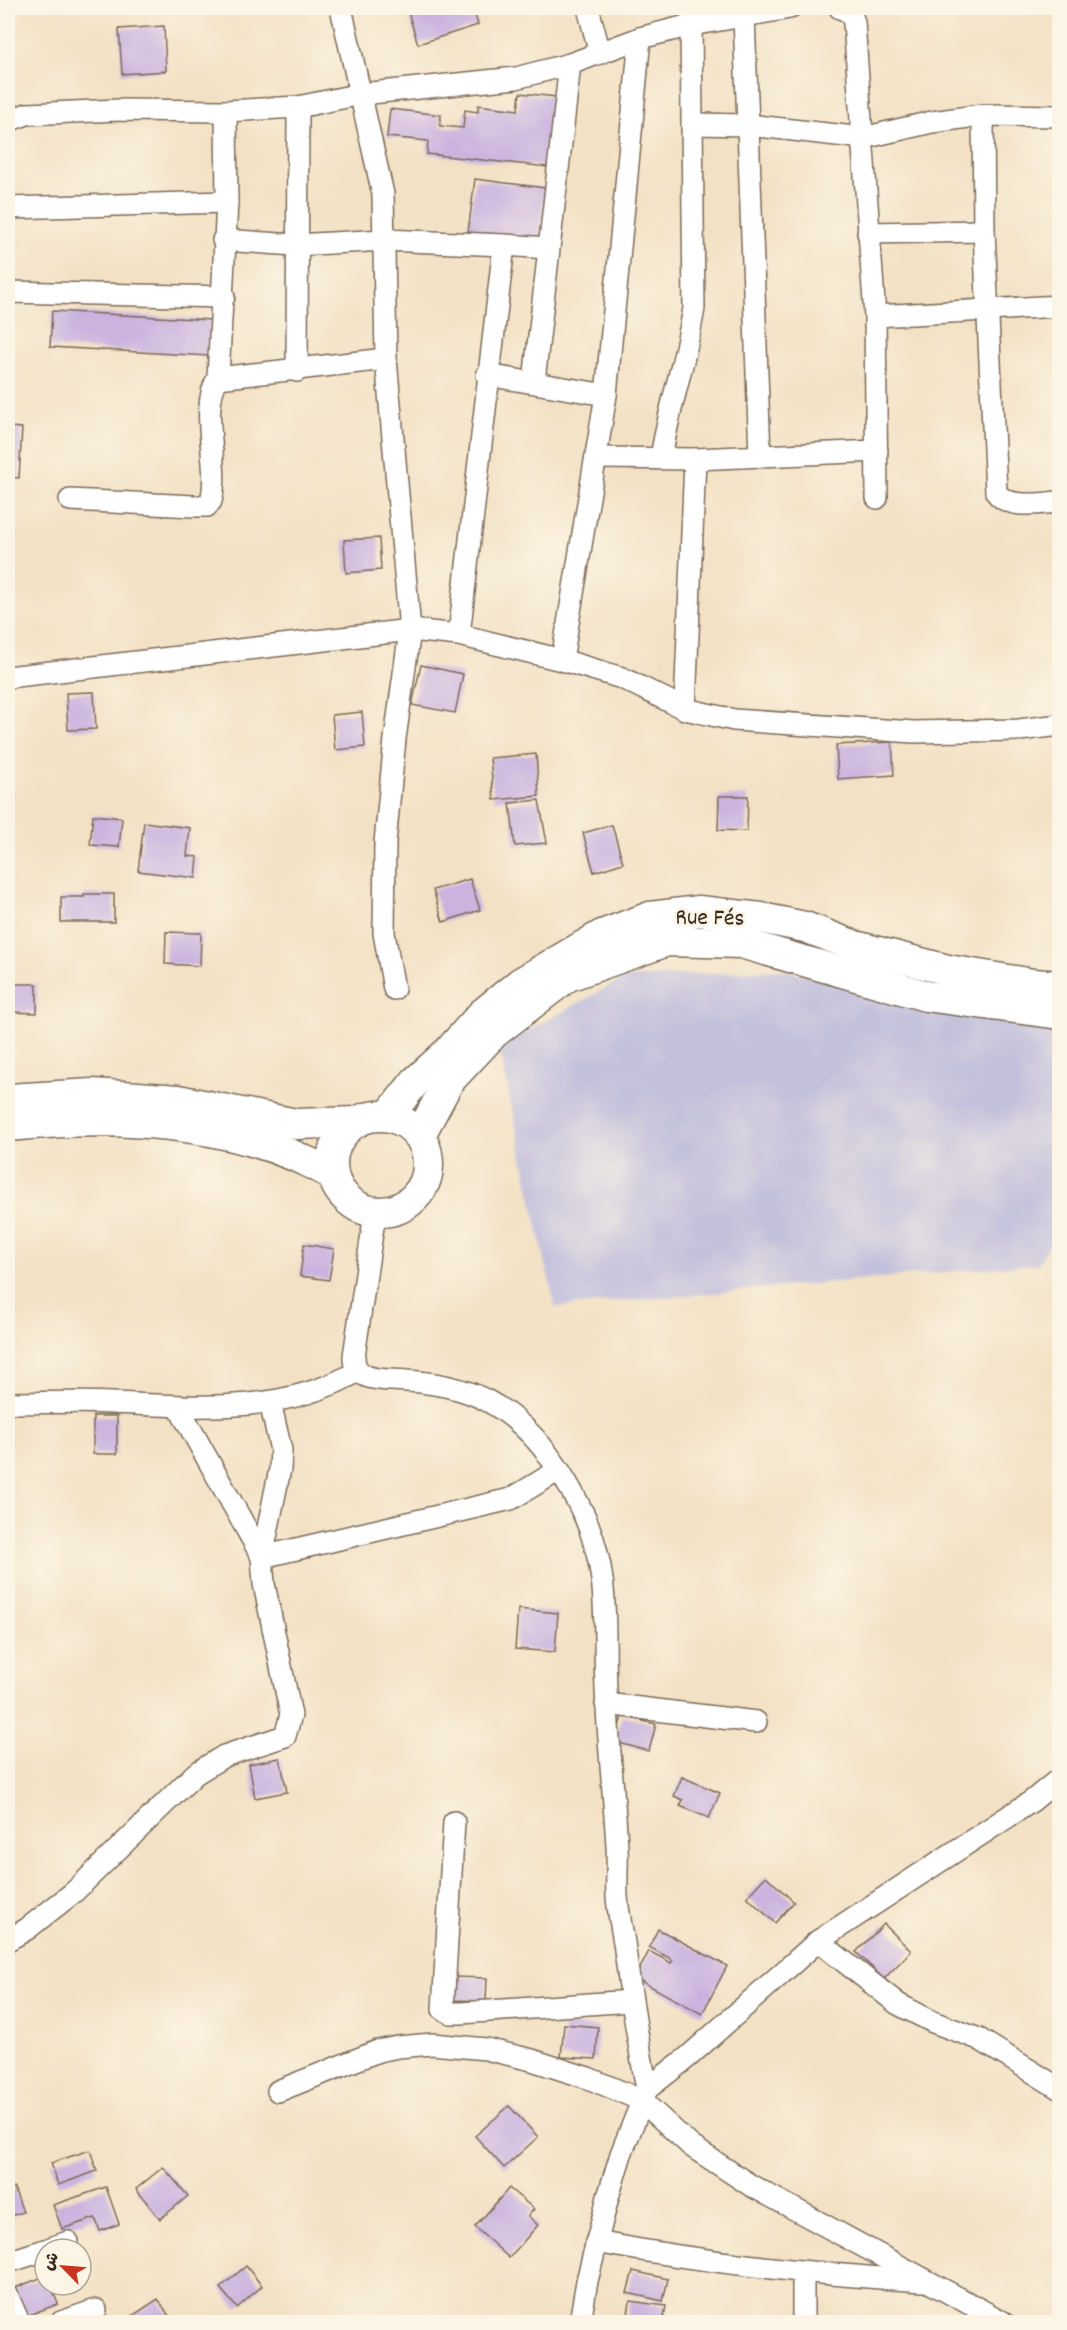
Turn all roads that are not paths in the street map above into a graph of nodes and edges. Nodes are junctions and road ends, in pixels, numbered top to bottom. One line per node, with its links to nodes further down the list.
1 (341, 8): 10 (street)
2 (588, 8): 8 (street)
3 (790, 8): 5 (street)
4 (840, 8): 18 (street)
5 (744, 16): 6 (street); 17 (street)
6 (691, 25): 7 (street); 16 (street)
7 (640, 38): 8 (street); 38 (street)
8 (600, 53): 9 (street)
9 (570, 64): 10 (street); 27 (street)
10 (361, 94): 11 (street); 24 (street)
11 (298, 107): 12 (street); 25 (street)
12 (226, 111): 15 (street); 19 (street)
13 (983, 115): 14 (street); 18 (street); 21 (street)
14 (1059, 117)
15 (8, 121)
16 (694, 124): 17 (street); 42 (street)
17 (748, 125): 18 (street); 40 (street)
18 (863, 138): 22 (street)
19 (227, 202): 20 (street); 23 (street)
20 (8, 208)
21 (984, 231): 22 (street); 31 (street)
22 (868, 233): 32 (street)
23 (223, 240): 25 (street); 29 (street)
24 (386, 240): 25 (street); 26 (street); 33 (street)
25 (296, 245): 34 (street)
26 (504, 245): 27 (street); 35 (street)
27 (548, 248): 37 (street)
28 (8, 292): 29 (street)
29 (224, 297): 36 (street)
30 (1059, 306): 31 (street)
31 (989, 309): 32 (street); 46 (street)
32 (875, 316): 39 (street)
33 (386, 359): 34 (street); 47 (street)
34 (297, 371): 36 (street)
35 (487, 375): 37 (street); 48 (street)
36 (218, 378): 45 (street)
37 (534, 381): 38 (street)
38 (606, 395): 41 (street)
39 (877, 451): 40 (street); 44 (street)
40 (760, 456): 43 (street)
41 (596, 458): 42 (street); 49 (street)
42 (661, 458): 43 (street)
43 (695, 459): 51 (street)
44 (877, 498)
45 (70, 500)
46 (1059, 502)
47 (410, 630): 48 (street); 50 (street); 54 (street)
48 (459, 634): 49 (street)
49 (562, 660): 51 (street)
50 (8, 678)
51 (685, 709): 52 (street)
52 (1059, 725)
53 (1059, 986): 57 (highway, Rue Fés)
54 (394, 989)
55 (1059, 1014): 60 (highway, Rue Fés)
56 (8, 1099): 58 (highway)
57 (388, 1116): 58 (highway); 60 (highway)
58 (357, 1122): 61 (highway)
59 (8, 1126): 61 (highway)
60 (420, 1135): 62 (highway)
61 (333, 1175): 62 (highway)
62 (375, 1213): 63 (street)
63 (356, 1363): 64 (street); 67 (street)
64 (270, 1402): 66 (street); 68 (street)
65 (8, 1403): 66 (street)
66 (179, 1408): 68 (street)
67 (559, 1470): 68 (street); 69 (street)
68 (262, 1557): 73 (street)
69 (606, 1704): 70 (street); 75 (street)
70 (756, 1722)
71 (1059, 1778): 74 (street)
72 (454, 1822): 75 (street)
73 (8, 1940)
74 (818, 1941): 76 (street); 78 (street)
75 (631, 2001): 78 (street)
76 (1059, 2088)
77 (278, 2091): 78 (street)
78 (644, 2095): 79 (street); 83 (street)
79 (596, 2242): 82 (street); 88 (street)
80 (33, 2253): 81 (street)
81 (8, 2262)
82 (803, 2274): 83 (street); 89 (street)
83 (929, 2282): 90 (street)
84 (8, 2297): 86 (street)
85 (96, 2310): 87 (street)
86 (19, 2322)
87 (61, 2322)
88 (580, 2322)
89 (803, 2322)
90 (1003, 2322)

